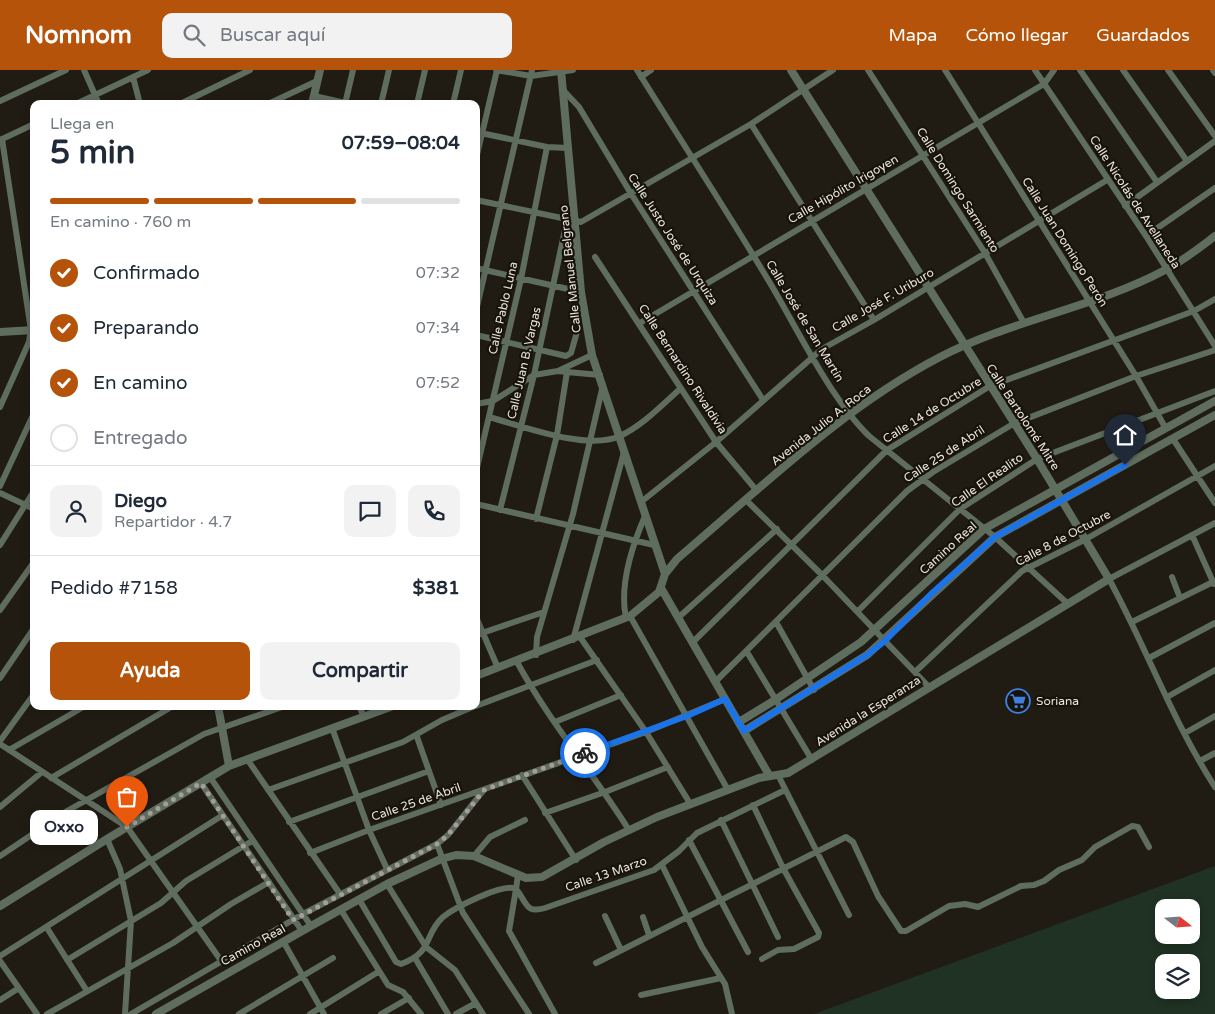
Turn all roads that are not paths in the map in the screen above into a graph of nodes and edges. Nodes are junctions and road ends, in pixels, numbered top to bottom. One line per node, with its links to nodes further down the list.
1 (66, 70): 42 (street)
2 (84, 70): 31 (street)
3 (148, 70): 26 (street)
4 (250, 70): 35 (street)
5 (320, 70): 27 (street)
6 (353, 70): 38 (street)
7 (389, 70): 39 (street)
8 (425, 70): 40 (street)
9 (461, 70): 41 (street)
10 (497, 70): 24 (street); 46 (street)
11 (573, 70): 23 (street)
12 (637, 70): 25 (street, Calle José de San Martín)
13 (651, 70): 25 (street)
14 (791, 70): 29 (street, Calle Bartolomé Mitre)
15 (833, 70): 29 (street)
16 (868, 70): 54 (street, Calle Domingo Sarmiento)
17 (945, 70): 43 (street, Calle Juan Domingo Perón)
18 (1035, 70): 28 (street, Calle Nicolás de Avellaneda)
19 (1054, 70): 28 (street, Calle Hipólito Irigoyen)
20 (1080, 70): 58 (street)
21 (1123, 70): 56 (street)
22 (1168, 70): 48 (street)
23 (561, 71): 24 (street); 30 (street, Calle Manuel Belgrano)
24 (532, 73): 50 (street)
25 (641, 76): 55 (street, Calle José de San Martín)
26 (133, 77): 31 (street); 34 (street)
27 (317, 81): 36 (street); 37 (street)
28 (1044, 84): 43 (street, Calle Hipólito Irigoyen); 57 (street, Calle Nicolás de Avellaneda)
29 (804, 89): 44 (street); 59 (street, Calle Bartolomé Mitre)
30 (564, 91): 53 (street, Calle Manuel Belgrano); 61 (street, Calle Justo José de Urquiza)
31 (96, 94): 32 (street); 33 (street)
32 (84, 100)
33 (98, 100)
34 (139, 100)
35 (188, 100)
36 (277, 100)
37 (313, 100)
38 (348, 100)
39 (382, 100)
40 (418, 100)
41 (454, 100)
42 (0, 101)
43 (979, 123): 54 (street, Calle Hipólito Irigoyen); 68 (street, Calle Juan Domingo Perón)
44 (751, 124): 55 (street); 67 (street)
45 (30, 126): 49 (street)
46 (480, 130)
47 (480, 133): 50 (street)
48 (1215, 136)
49 (1, 140): 87 (street)
50 (517, 141): 52 (street); 63 (street)
51 (1215, 141): 56 (street)
52 (547, 147): 53 (street); 65 (street, Calle Pablo Luna)
53 (568, 148): 69 (street, Calle Manuel Belgrano)
54 (923, 156): 59 (street, Calle Hipólito Irigoyen); 72 (street, Calle Domingo Sarmiento)
55 (692, 159): 61 (street); 73 (street, Calle José de San Martín)
56 (1187, 161): 58 (street)
57 (1107, 180): 64 (street, Calle Nicolás de Avellaneda); 68 (street, Calle José F. Uriburo)
58 (1157, 182): 64 (street)
59 (867, 188): 67 (street, Calle Hipólito Irigoyen); 80 (street, Calle Bartolomé Mitre)
60 (1215, 188): 70 (street)
61 (630, 192): 69 (street); 82 (street, Calle Justo José de Urquiza)
62 (480, 201): 63 (street)
63 (502, 205): 65 (street); 76 (street)
64 (1125, 206): 70 (street, Calle Nicolás de Avellaneda)
65 (535, 213): 66 (street); 78 (street, Calle Pablo Luna)
66 (567, 220): 69 (street); 79 (street, Calle Juan B. Vargas)
67 (812, 221): 73 (street, Calle Hipólito Irigoyen); 88 (street)
68 (1038, 221): 72 (street, Calle José F. Uriburo); 85 (street, Calle Juan Domingo Perón)
69 (577, 222): 81 (street, Calle Manuel Belgrano)
70 (1146, 236): 77 (street, Calle Nicolás de Avellaneda)
71 (1215, 236): 77 (street, Avenida Julio A. Roca)
72 (985, 253): 80 (street, Calle José F. Uriburo); 90 (street, Calle Domingo Sarmiento)
73 (753, 254): 82 (street, Calle Hipólito Irigoyen); 102 (street, Calle José de San Martín)
74 (595, 256): 89 (street, Calle Bernardino Rivaldivia)
75 (480, 269): 76 (street)
76 (485, 270): 78 (street); 83 (street)
77 (1166, 270): 85 (street, Avenida Julio A. Roca); 86 (street, Calle Nicolás de Avellaneda)
78 (521, 279): 79 (street); 97 (street, Calle Pablo Luna)
79 (553, 286): 81 (street); 100 (street, Calle Juan B. Vargas)
80 (930, 287): 88 (street, Calle José F. Uriburo); 98 (street, Calle Bartolomé Mitre)
81 (581, 292): 101 (street, Calle Manuel Belgrano)
82 (695, 292): 89 (street, Calle Hipólito Irigoyen); 112 (street, Calle Justo José de Urquiza)
83 (480, 293)
84 (1215, 299): 86 (street, Calle 14 de Octubre)
85 (1088, 301): 90 (street, Avenida Julio A. Roca); 96 (street, Calle Juan Domingo Perón)
86 (1194, 311): 96 (street, Calle 14 de Octubre); 99 (street, Calle Nicolás de Avellaneda)
87 (30, 318)
88 (874, 320): 102 (street, Calle José F. Uriburo)
89 (640, 323): 110 (street, Calle Bernardino Rivaldivia)
90 (1024, 323): 98 (street, Avenida Julio A. Roca)
91 (30, 330): 92 (street)
92 (0, 332)
93 (577, 332): 100 (street)
94 (480, 336): 97 (street)
95 (30, 338): 116 (street)
96 (1112, 340): 107 (street, Calle Juan Domingo Perón); 109 (street, Calle 14 de Octubre)
97 (507, 342): 100 (street); 113 (street, Calle Pablo Luna)
98 (965, 345): 109 (street, Calle Bartolomé Mitre); 118 (street, Avenida Julio A. Roca)
99 (1215, 348): 107 (street, Calle 25 de Abril)
100 (538, 350): 105 (street, Calle Juan B. Vargas)
101 (592, 355): 103 (street); 106 (street, Calle Manuel Belgrano)
102 (813, 356): 112 (street, Calle José F. Uriburo); 118 (street, Calle José de San Martín)
103 (558, 371): 104 (street); 105 (street)
104 (568, 372): 106 (street); 125 (street)
105 (534, 375): 113 (street); 123 (street, Calle Juan B. Vargas)
106 (600, 375): 108 (street, Calle Manuel Belgrano)
107 (1136, 376): 117 (street, Calle Juan Domingo Perón); 122 (street, Calle 25 de Abril)
108 (603, 384): 126 (street, Calle Manuel Belgrano); 128 (street)
109 (990, 386): 122 (street, Calle Bartolomé Mitre); 130 (street, Calle 14 de Octubre)
110 (680, 389): 126 (street); 129 (street, Calle Bernardino Rivaldivia)
111 (1215, 391): 117 (street, Calle El Realito)
112 (762, 400): 129 (street, Calle José F. Uriburo)
113 (493, 401): 115 (street); 120 (street, Calle Pablo Luna)
114 (1215, 401): 124 (street, Camino Real)
115 (480, 403)
116 (0, 407)
117 (1158, 412): 124 (street, Calle Juan Domingo Perón); 133 (street, Calle El Realito)
118 (849, 413): 130 (street, Calle José de San Martín); 139 (street, Avenida Julio A. Roca)
119 (1215, 415): 127 (street, Camino Real)
120 (489, 417): 123 (street); 132 (street, Calle Pablo Luna)
121 (30, 422): 137 (street)
122 (1013, 424): 133 (street, Calle Bartolomé Mitre); 136 (street, Calle 25 de Abril)
123 (521, 425): 125 (street); 150 (street, Calle Juan B. Vargas)
124 (1165, 427): 138 (street, Camino Real)
125 (557, 435): 128 (street); 152 (street)
126 (620, 436): 128 (street); 131 (street, Calle Manuel Belgrano)
127 (1173, 439): 135 (street); 141 (street, Camino Real)
128 (589, 441): 154 (street)
129 (716, 442): 139 (street, Calle Bernardino Rivaldivia); 144 (street, Calle José F. Uriburo)
130 (887, 450): 136 (street, Calle José de San Martín); 164 (street, Calle 14 de Octubre)
131 (624, 452): 144 (street, Calle Manuel Belgrano); 157 (street)
132 (480, 455)
133 (1037, 459): 138 (street, Calle Bartolomé Mitre); 149 (street, Calle El Realito)
134 (1215, 466): 135 (street, Calle 8 de Octubre)
135 (1198, 475): 145 (street); 160 (street, Calle 8 de Octubre)
136 (923, 478): 149 (street, Calle José de San Martín); 168 (street, Calle 25 de Abril)
137 (0, 486)
138 (1056, 489): 141 (street, Calle Bartolomé Mitre); 155 (street, Camino Real)
139 (756, 491): 143 (street, Avenida Julio A. Roca)
140 (0, 493): 147 (street)
141 (1062, 499): 159 (street, Camino Real); 160 (street, Calle Bartolomé Mitre)
142 (30, 500): 147 (street)
143 (746, 500): 156 (street); 167 (street, Avenida Julio A. Roca)
144 (641, 502): 151 (street, Calle Manuel Belgrano)
145 (1215, 503)
146 (480, 505): 150 (street)
147 (27, 506): 148 (street); 162 (street)
148 (30, 507)
149 (960, 509): 155 (street, Calle José de San Martín); 176 (street, Calle El Realito)
150 (500, 510): 152 (street)
151 (645, 516): 161 (street); 163 (street, Calle Manuel Belgrano)
152 (536, 519): 154 (street)
153 (1215, 523): 158 (street, Avenida la Esperanza)
154 (569, 527): 157 (street); 177 (street)
155 (984, 529): 159 (street, Calle José de San Martín); 184 (street, Camino Real)
156 (777, 530): 164 (street); 179 (street)
157 (602, 533): 161 (street); 188 (street)
158 (1192, 535): 170 (street, Avenida la Esperanza); 171 (street)
159 (995, 537): 165 (street, Calle José de San Martín); 189 (street, Camino Real)
160 (1086, 538): 165 (street, Calle 8 de Octubre); 170 (street, Calle Bartolomé Mitre)
161 (636, 540): 163 (street); 178 (street)
162 (0, 545)
163 (654, 545): 167 (street, Calle Manuel Belgrano)
164 (792, 545): 168 (street); 190 (street, Calle 14 de Octubre)
165 (1028, 567): 174 (street, Calle José de San Martín); 198 (street, Calle 8 de Octubre)
166 (30, 568): 175 (street)
167 (665, 574): 172 (street, Avenida Julio A. Roca)
168 (823, 576): 176 (street); 180 (street, Calle 25 de Abril)
169 (1172, 577): 173 (street)
170 (1109, 579): 174 (street, Avenida la Esperanza); 181 (street, Calle Bartolomé Mitre)
171 (1214, 584): 173 (street)
172 (661, 588): 178 (street, Avenida Julio A. Roca); 179 (street)
173 (1180, 598): 181 (street)
174 (1067, 603): 204 (street, Avenida la Esperanza)
175 (0, 610)
176 (858, 611): 184 (street)
177 (544, 612): 185 (street); 192 (street)
178 (628, 617): 188 (street, Avenida Julio A. Roca); 220 (street)
179 (679, 617): 190 (street)
180 (776, 622): 191 (street, Calle 25 de Abril); 201 (street)
181 (1132, 622): 193 (street, Calle Bartolomé Mitre)
182 (1215, 622): 193 (street)
183 (480, 624): 185 (street)
184 (876, 630): 189 (street); 201 (street, Camino Real)
185 (484, 632): 187 (street); 196 (street)
186 (30, 634): 200 (street)
187 (480, 634)
188 (576, 639): 192 (street, Avenida Julio A. Roca); 194 (street)
189 (885, 641): 198 (street); 205 (street, Camino Real)
190 (693, 642): 202 (street)
191 (747, 652): 202 (street, Calle 25 de Abril); 210 (street)
192 (536, 655): 195 (street, Avenida Julio A. Roca)
193 (1149, 658): 207 (street, Calle Bartolomé Mitre)
194 (597, 660): 203 (street); 206 (street)
195 (517, 662): 196 (street, Avenida Julio A. Roca); 203 (street)
196 (498, 668): 199 (street, Avenida Julio A. Roca)
197 (1215, 670): 207 (street)
198 (915, 672): 204 (street)
199 (480, 675)
200 (0, 678)
201 (808, 679): 205 (street); 210 (street, Camino Real)
202 (716, 681): 208 (street)
203 (530, 686): 211 (street); 223 (street)
204 (929, 687): 236 (street, Avenida la Esperanza)
205 (814, 690): 219 (street, Camino Real)
206 (621, 695): 223 (street); 228 (street)
207 (1167, 697): 229 (street, Calle Bartolomé Mitre)
208 (725, 699): 220 (street, Calle 25 de Abril); 224 (street)
209 (30, 700): 231 (street)
210 (775, 700): 219 (street); 224 (street, Camino Real)
211 (480, 705)
212 (78, 710): 232 (street)
213 (166, 710): 247 (street)
214 (218, 710): 225 (street)
215 (273, 710): 225 (street)
216 (361, 710): 222 (street)
217 (382, 710): 222 (street)
218 (459, 710): 230 (street)
219 (781, 710): 227 (street, Camino Real); 236 (street)
220 (687, 716): 228 (street, Calle 25 de Abril); 252 (street)
221 (1215, 716): 229 (street)
222 (364, 717): 226 (street)
223 (555, 722): 234 (street)
224 (739, 722): 227 (street)
225 (221, 728): 239 (street); 256 (street)
226 (332, 728): 235 (street); 238 (street)
227 (744, 731): 244 (street)
228 (646, 732): 234 (street, Calle 25 de Abril); 240 (street)
229 (1185, 733): 237 (street, Calle Bartolomé Mitre)
230 (416, 736): 238 (street); 241 (street)
231 (0, 742): 232 (street)
232 (9, 750): 242 (street)
233 (1215, 753): 237 (street)
234 (578, 756): 243 (street, Calle 25 de Abril); 254 (street)
235 (247, 759): 239 (street); 250 (street)
236 (812, 760): 245 (street, Avenida la Esperanza)
237 (1200, 761): 249 (street, Calle Bartolomé Mitre)
238 (344, 763): 250 (street); 255 (street)
239 (229, 766): 246 (street)
240 (668, 767): 254 (street); 258 (street)
241 (429, 771): 255 (street); 257 (street)
242 (42, 772): 247 (street); 260 (street)
243 (522, 775): 251 (street, Calle 25 de Abril); 261 (street)
244 (770, 775): 245 (street); 252 (street)
245 (778, 776): 253 (street)
246 (210, 777): 248 (street); 271 (street)
247 (51, 778): 256 (street)
248 (201, 783): 262 (street); 266 (street)
249 (1215, 788)
250 (268, 790): 265 (street)
251 (484, 790): 257 (street, Calle 25 de Abril); 272 (street, Camino Real)
252 (728, 790): 258 (street)
253 (785, 790): 259 (street, Calle 13 Marzo); 275 (street)
254 (606, 792): 261 (street); 268 (street)
255 (357, 796): 265 (street); 267 (street)
256 (86, 800): 266 (street); 277 (street)
257 (441, 805): 267 (street, Calle 25 de Abril)
258 (691, 805): 268 (street)
259 (753, 806): 264 (street, Calle 13 Marzo); 283 (street)
260 (0, 807)
261 (545, 813): 281 (street)
262 (224, 815): 273 (street); 280 (street)
263 (525, 820): 278 (street)
264 (721, 820): 270 (street, Calle 13 Marzo); 289 (street)
265 (289, 822): 276 (street)
266 (127, 827): 269 (street); 280 (street)
267 (369, 830): 276 (street, Calle 25 de Abril); 284 (street)
268 (629, 830): 281 (street)
269 (107, 839): 286 (street); 295 (street)
270 (689, 840): 282 (street, Calle 13 Marzo); 293 (street)
271 (252, 841): 273 (street); 298 (street)
272 (437, 844): 279 (street); 284 (street, Camino Real)
273 (244, 846): 287 (street); 291 (street)
274 (1149, 847): 275 (street)
275 (817, 851): 283 (street); 299 (street)
276 (310, 853): 292 (street)
277 (0, 856)
278 (474, 856): 279 (street, Camino Real); 285 (street, Camino Real)
279 (441, 859): 288 (street, Camino Real); 296 (street)
280 (151, 860): 286 (street); 291 (street)
281 (576, 860): 285 (street)
282 (662, 865): 290 (street, Calle 13 Marzo); 301 (street)
283 (783, 868): 289 (street); 318 (street)
284 (387, 869): 292 (street, Camino Real)
285 (518, 875): 290 (street)
286 (122, 878): 304 (street); 307 (street)
287 (268, 882): 303 (street); 306 (street)
288 (387, 884): 294 (street, Camino Real); 312 (street)
289 (750, 884): 293 (street); 310 (street)
290 (516, 889): 296 (street); 347 (street)
291 (172, 894): 304 (street); 306 (street)
292 (340, 894): 298 (street, Camino Real)
293 (721, 899): 301 (street); 314 (street)
294 (360, 900): 297 (street, Camino Real); 317 (street)
295 (0, 906)
296 (460, 906): 312 (street); 346 (street)
297 (341, 910): 305 (street, Camino Real); 324 (street)
298 (303, 914): 303 (street, Camino Real); 305 (street)
299 (849, 915)
300 (605, 916): 313 (street)
301 (688, 916): 309 (street); 326 (street)
302 (643, 917): 309 (street)
303 (293, 920): 308 (street); 321 (street, Camino Real)
304 (131, 921): 319 (street); 323 (street)
305 (311, 926): 308 (street, Camino Real)
306 (197, 927): 321 (street); 323 (street)
307 (47, 928): 315 (street); 319 (street)
308 (302, 931): 311 (street, Camino Real)
309 (649, 935): 313 (street)
310 (778, 937)
311 (283, 941): 325 (street); 334 (street, Camino Real)
312 (426, 947): 317 (street); 332 (street)
313 (622, 950): 322 (street)
314 (748, 952)
315 (0, 956)
316 (333, 958): 325 (street)
317 (415, 958): 343 (street)
318 (762, 959)
319 (67, 960): 328 (street)
320 (0, 961): 327 (street)
321 (222, 962): 338 (street, Camino Real)
322 (596, 963)
323 (129, 967): 328 (street); 337 (street)
324 (378, 972): 330 (street); 333 (street)
325 (302, 976): 333 (street); 339 (street)
326 (721, 978): 329 (street); 348 (street)
327 (19, 988): 331 (street); 335 (street)
328 (86, 991): 336 (street)
329 (641, 995)
330 (408, 998): 341 (street); 342 (street)
331 (0, 1000)
332 (476, 1003): 344 (street); 345 (street)
333 (322, 1011): 340 (street)
334 (160, 1013)
335 (37, 1014)
336 (47, 1014)
337 (125, 1014)
338 (131, 1014)
339 (239, 1014)
340 (310, 1014)
341 (381, 1014)
342 (421, 1014)
343 (448, 1014)
344 (456, 1014)
345 (483, 1014)
346 (529, 1014)
347 (555, 1014)
348 (732, 1014)

